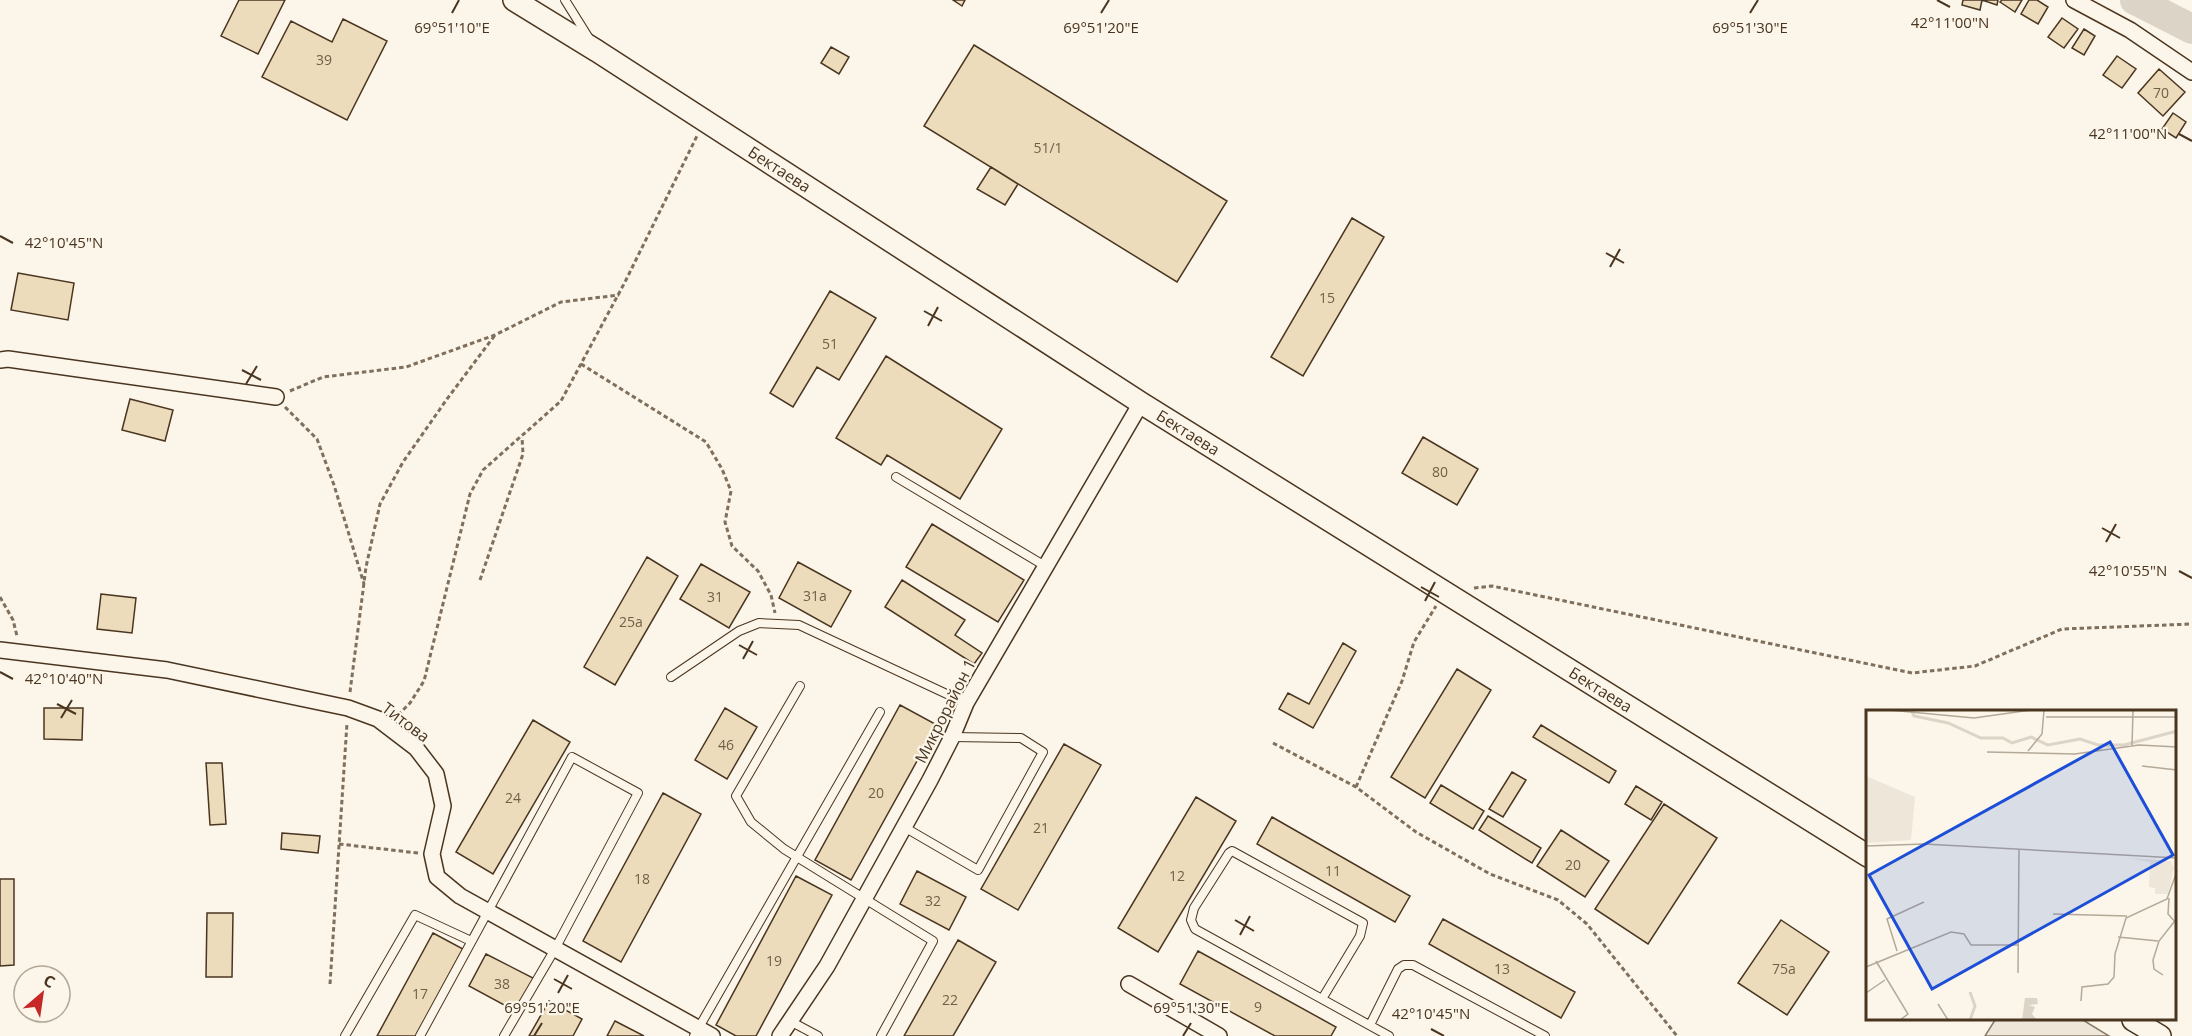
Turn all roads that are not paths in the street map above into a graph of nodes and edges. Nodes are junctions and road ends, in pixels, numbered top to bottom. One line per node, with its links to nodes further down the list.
1 (514, 0): 4 (street, Бектаева)
2 (565, 0): 4 (lane)
3 (2074, 0): 5 (street)
4 (597, 51): 8 (street, Бектаева)
5 (2192, 72)
6 (0, 360): 7 (street)
7 (276, 397)
8 (1141, 403): 10 (street, Микрорайон 1); 18 (street, Бектаева)
9 (896, 477): 10 (lane)
10 (1045, 566): 14 (street, Микрорайон 1)
11 (0, 650): 21 (street, Титова)
12 (671, 677): 14 (lane)
13 (800, 686): 19 (lane)
14 (966, 702): 16 (street, Микрорайон 1)
15 (880, 712): 19 (lane)
16 (952, 737): 17 (street, Микрорайон 1); 17 (lane)
17 (904, 827): 20 (street, Микрорайон 1)
18 (1866, 855)
19 (797, 857): 20 (lane); 28 (lane)
20 (864, 898): 26 (street, Микрорайон 1); 35 (lane)
21 (487, 911): 22 (lane); 23 (street); 23 (lane)
22 (471, 941): 29 (lane); 30 (lane)
23 (555, 949): 28 (street); 31 (lane)
24 (1130, 984): 36 (street)
25 (1322, 999): 25 (lane); 27 (lane)
26 (790, 1021): 33 (street, Микрорайон 1); 34 (lane)
27 (1370, 1025): 37 (lane); 38 (lane)
28 (696, 1032): 32 (street)
29 (345, 1036)
30 (420, 1036)
31 (504, 1036)
32 (712, 1036)
33 (780, 1036)
34 (818, 1036)
35 (881, 1036)
36 (1219, 1036)
37 (1389, 1036)
38 (1545, 1036)

